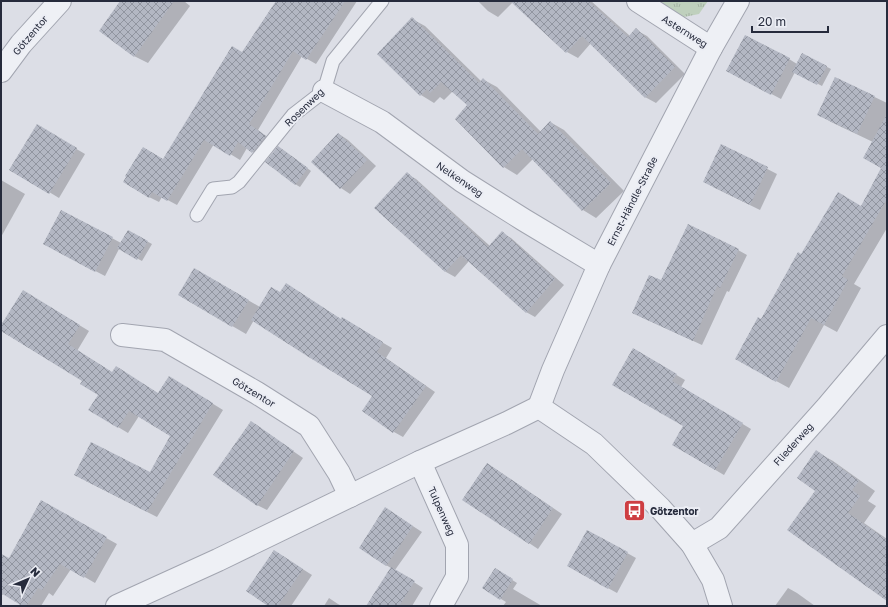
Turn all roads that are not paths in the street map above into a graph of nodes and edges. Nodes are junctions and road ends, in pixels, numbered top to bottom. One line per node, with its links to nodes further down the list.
1 (60, 1): 6 (street, Götzentor)
2 (382, 1): 7 (lane, Rosenweg)
3 (638, 1): 5 (street, Asternweg)
4 (738, 1): 5 (street, Ernst-Händle-Straße)
5 (711, 48): 9 (street, Ernst-Händle-Straße)
6 (1, 71)
7 (324, 91): 8 (lane, Rosenweg); 9 (street, Nelkenweg)
8 (197, 215)
9 (599, 265): 12 (street, Ernst-Händle-Straße)
10 (122, 335): 14 (street, Götzentor)
11 (887, 336): 15 (street, Fliederweg)
12 (539, 407): 13 (street); 15 (street)
13 (420, 462): 14 (street); 17 (street, Tulpenweg)
14 (350, 496): 16 (street)
15 (692, 544): 18 (street)
16 (117, 606)
17 (441, 606)
18 (721, 606)

